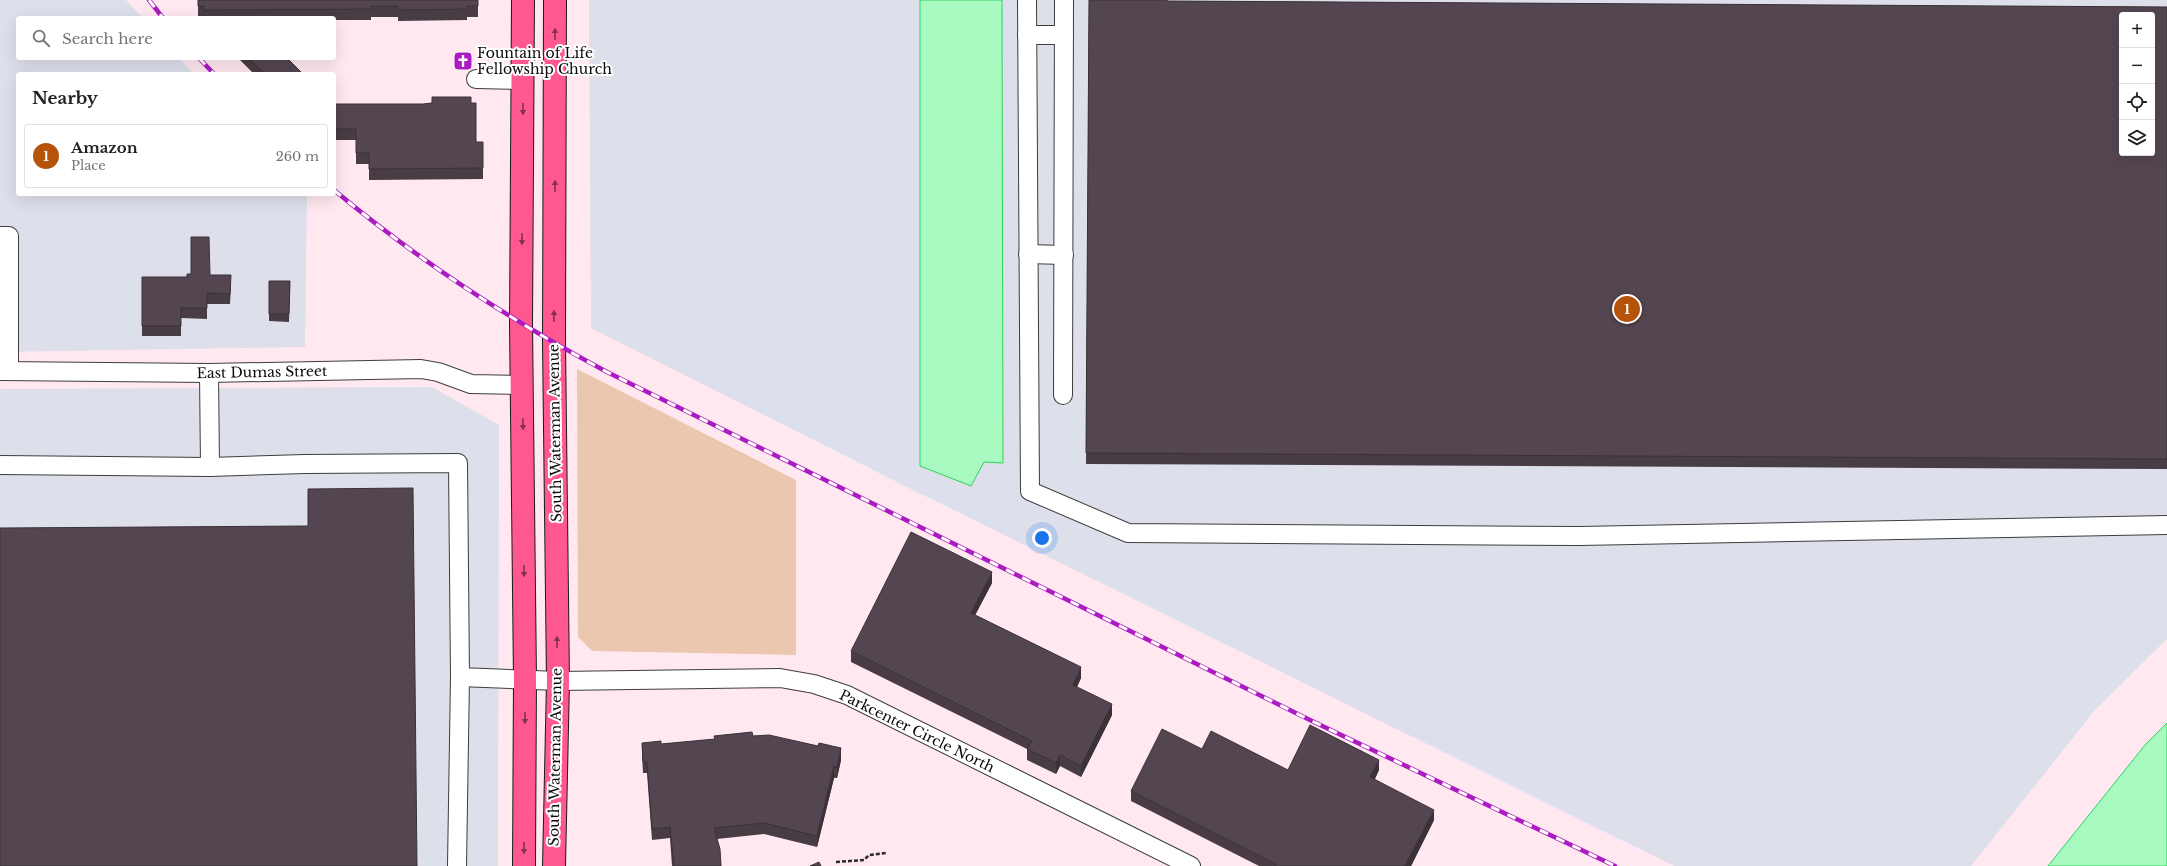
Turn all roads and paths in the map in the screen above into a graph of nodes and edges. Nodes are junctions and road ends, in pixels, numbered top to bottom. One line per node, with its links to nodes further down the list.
1 (523, 0): 8 (main road, South Waterman Avenue)
2 (555, 0): 21 (main road, South Waterman Avenue, one-way to 2)
3 (1027, 0): 5 (street)
4 (1064, 0): 6 (street)
5 (1027, 34): 6 (street); 10 (street)
6 (1064, 34): 11 (street)
7 (476, 79): 8 (street)
8 (523, 80): 14 (main road, South Waterman Avenue, one-way to 14)
9 (0, 236): 12 (street)
10 (1028, 254): 11 (street); 18 (street)
11 (1064, 255): 15 (street)
12 (4, 371): 13 (street, East Dumas Street)
13 (209, 373): 14 (street, East Dumas Street); 17 (street)
14 (522, 385): 20 (main road, South Waterman Avenue, one-way to 20)
15 (1063, 395)
16 (0, 465): 17 (street)
17 (210, 467): 19 (street)
18 (2167, 525)
19 (460, 677): 20 (street, Parkcenter Circle North); 24 (street)
20 (526, 679): 21 (street, Parkcenter Circle North); 25 (main road, South Waterman Avenue, one-way to 25)
21 (558, 681): 26 (main road, South Waterman Avenue); 27 (street, Parkcenter Circle North)
22 (886, 853): 23 (path)
23 (836, 862)
24 (457, 866)
25 (524, 866)
26 (554, 866)
27 (1192, 866)

